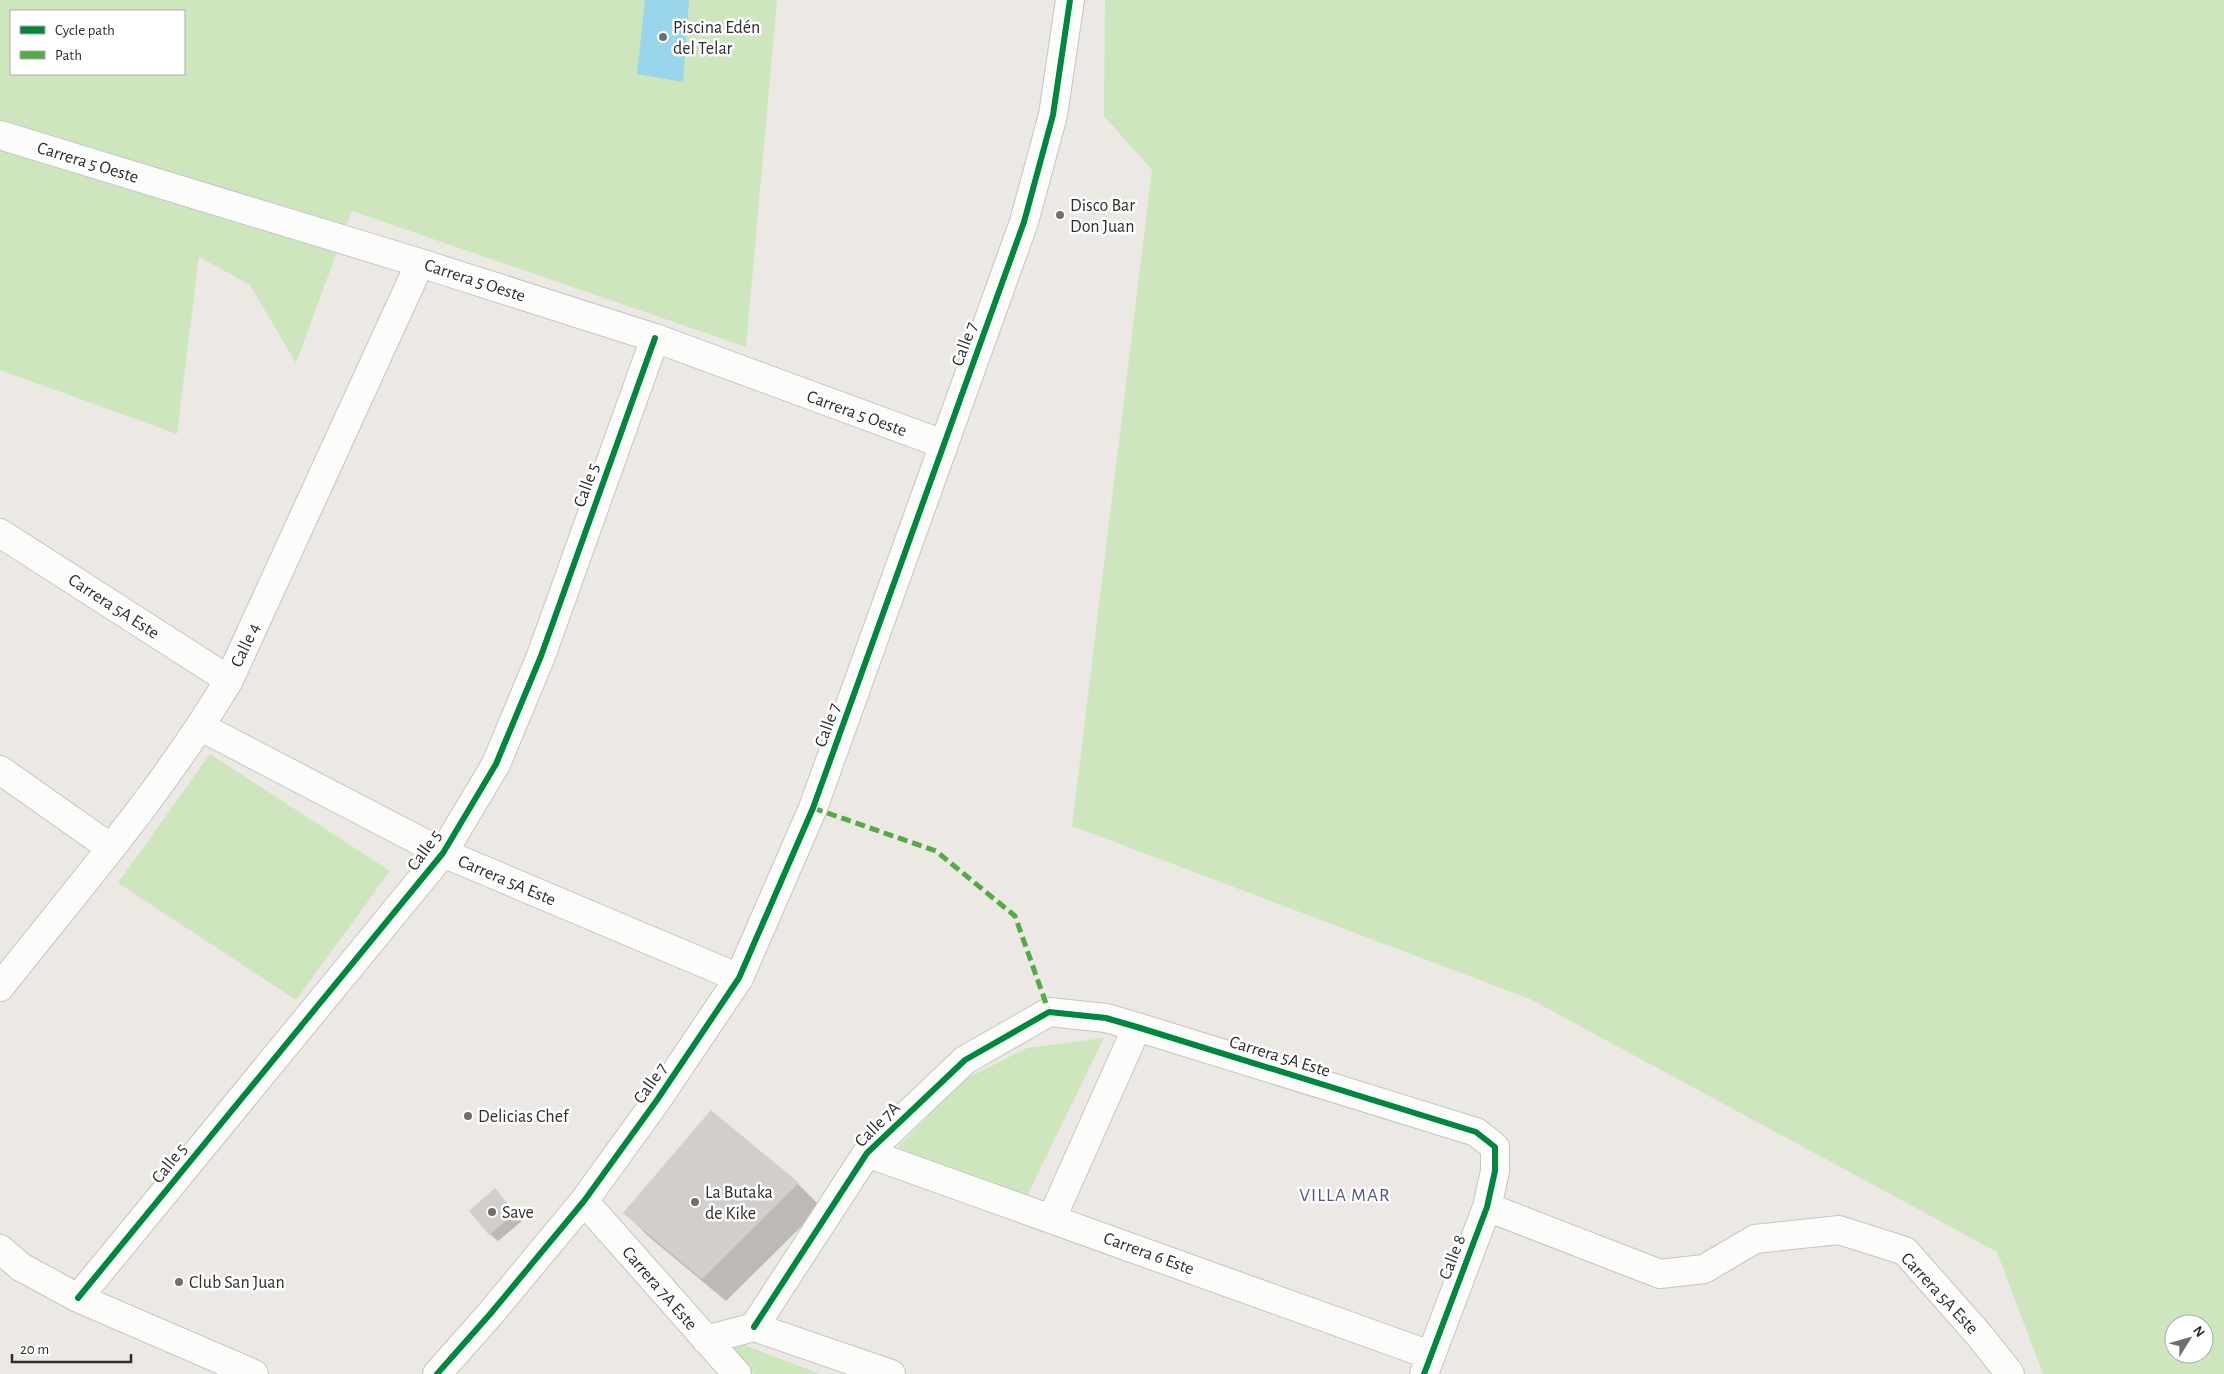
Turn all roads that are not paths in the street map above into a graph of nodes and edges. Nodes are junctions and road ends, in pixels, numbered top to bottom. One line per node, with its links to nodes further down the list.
1 (1070, 0): 5 (street, Calle 7)
2 (0, 135): 3 (street, Carrera 5 Oeste)
3 (420, 263): 4 (street, Carrera 5 Oeste); 7 (street, Calle 4)
4 (655, 338): 5 (street, Carrera 5 Oeste); 11 (street, Calle 5)
5 (943, 444): 12 (street, Calle 7)
6 (0, 533): 7 (street, Carrera 5A Este)
7 (229, 680): 8 (street, Calle 4)
8 (201, 727): 10 (street, Calle 4); 11 (street, Carrera 5A Este)
9 (0, 770): 10 (street)
10 (111, 848): 13 (street, Calle 4)
11 (443, 853): 12 (street, Carrera 5A Este); 22 (street, Calle 5)
12 (739, 978): 18 (street, Calle 7)
13 (0, 987)
14 (1050, 1012): 15 (street, Carrera 5A Este); 17 (street, Calle 7A)
15 (1137, 1028): 16 (street, Carrera 5A Este); 20 (street)
16 (1495, 1147): 19 (street, Calle 8)
17 (867, 1152): 20 (street, Carrera 6 Este); 23 (street, Calle 7A)
18 (584, 1201): 24 (street, Carrera 7A Este); 27 (street, Calle 7)
19 (1487, 1207): 25 (street, Calle 8); 30 (street, Carrera 5A Este)
20 (1052, 1218): 25 (street, Carrera 6 Este)
21 (0, 1249): 22 (street)
22 (78, 1298): 26 (street)
23 (754, 1327): 24 (street); 29 (street)
24 (706, 1340): 28 (street, Carrera 7A Este)
25 (1427, 1365)
26 (254, 1374)
27 (437, 1374)
28 (737, 1374)
29 (891, 1374)
30 (2010, 1374)

